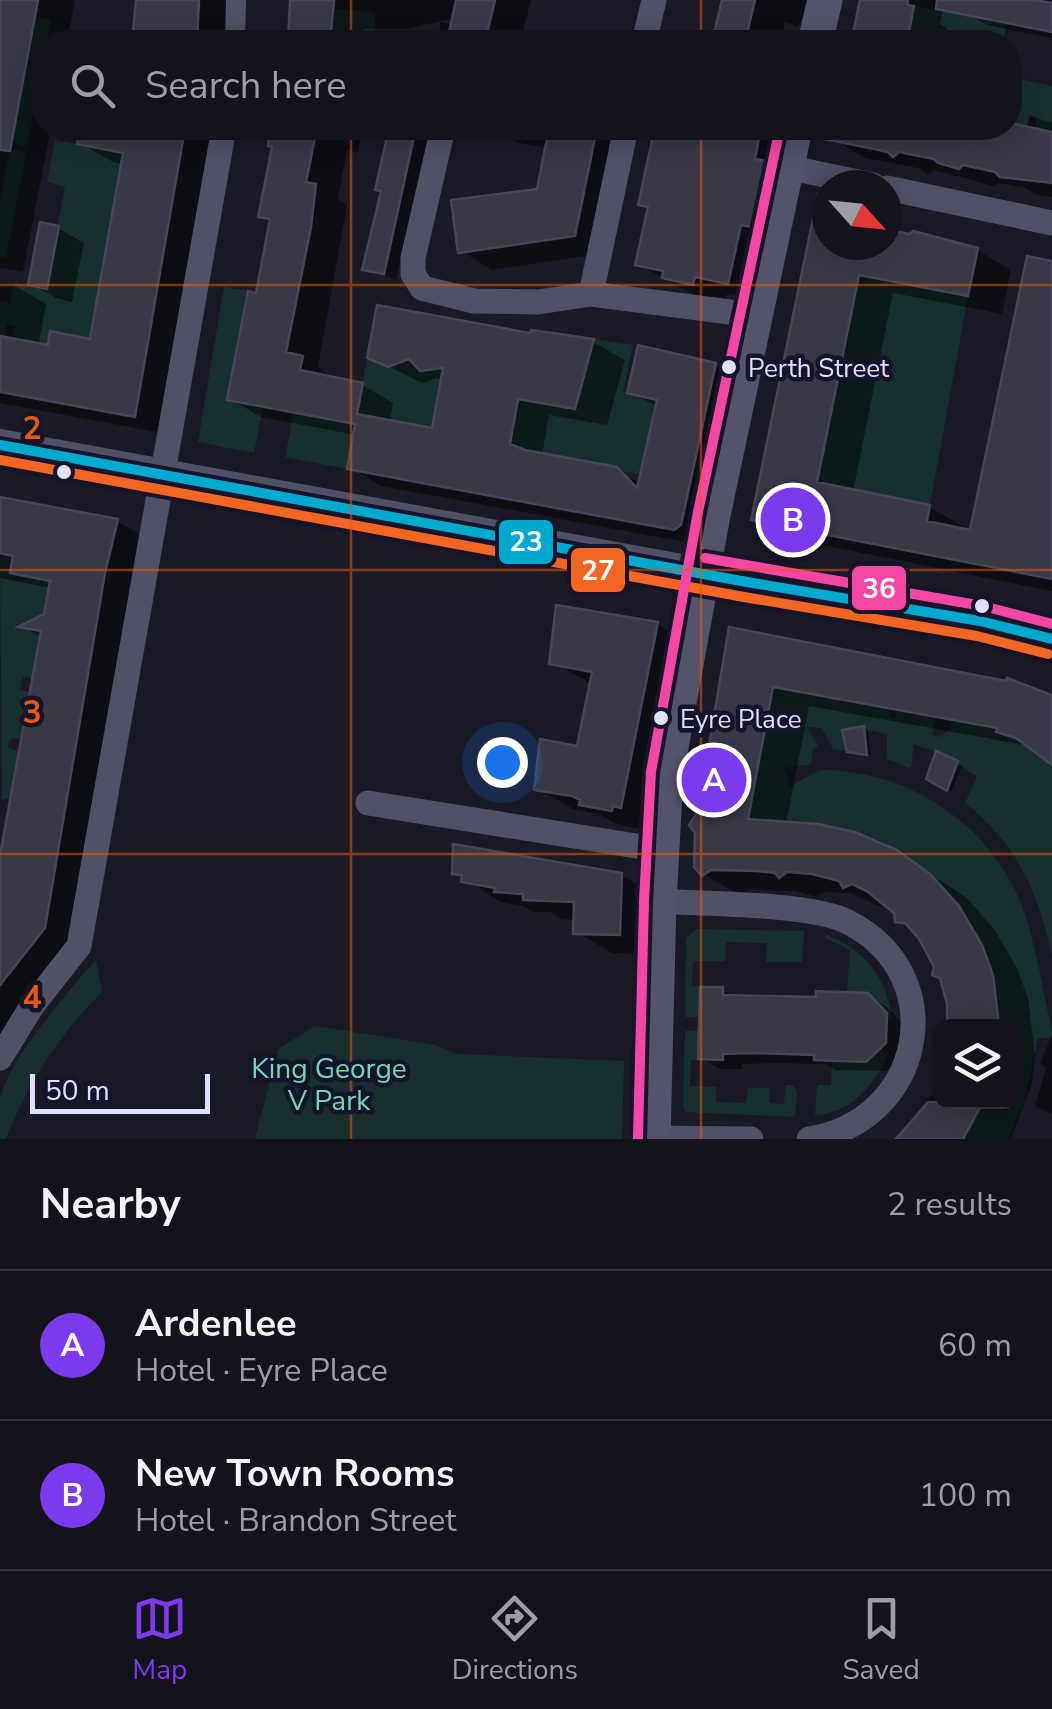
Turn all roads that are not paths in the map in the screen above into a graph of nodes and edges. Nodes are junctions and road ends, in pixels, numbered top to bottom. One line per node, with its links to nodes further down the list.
1 (236, 0): 4 (street)
2 (654, 0): 5 (street)
3 (825, 0): 6 (main road)
4 (235, 30)
5 (647, 30)
6 (818, 30)
7 (222, 140): 18 (street)
8 (440, 140): 15 (street)
9 (623, 140): 15 (street)
10 (793, 140): 11 (main road)
11 (786, 166): 12 (street); 16 (main road)
12 (812, 172)
13 (902, 191): 14 (street)
14 (1052, 223)
15 (591, 294): 16 (street)
16 (753, 315): 19 (main road)
17 (0, 445): 18 (street)
18 (164, 475): 19 (street); 24 (street)
19 (702, 573): 20 (street); 22 (main road)
20 (1052, 639)
21 (368, 803): 22 (street)
22 (661, 850): 23 (main road)
23 (659, 901): 25 (main road); 27 (street)
24 (0, 1058)
25 (653, 1138): 26 (street)
26 (751, 1139)
27 (809, 1139)

